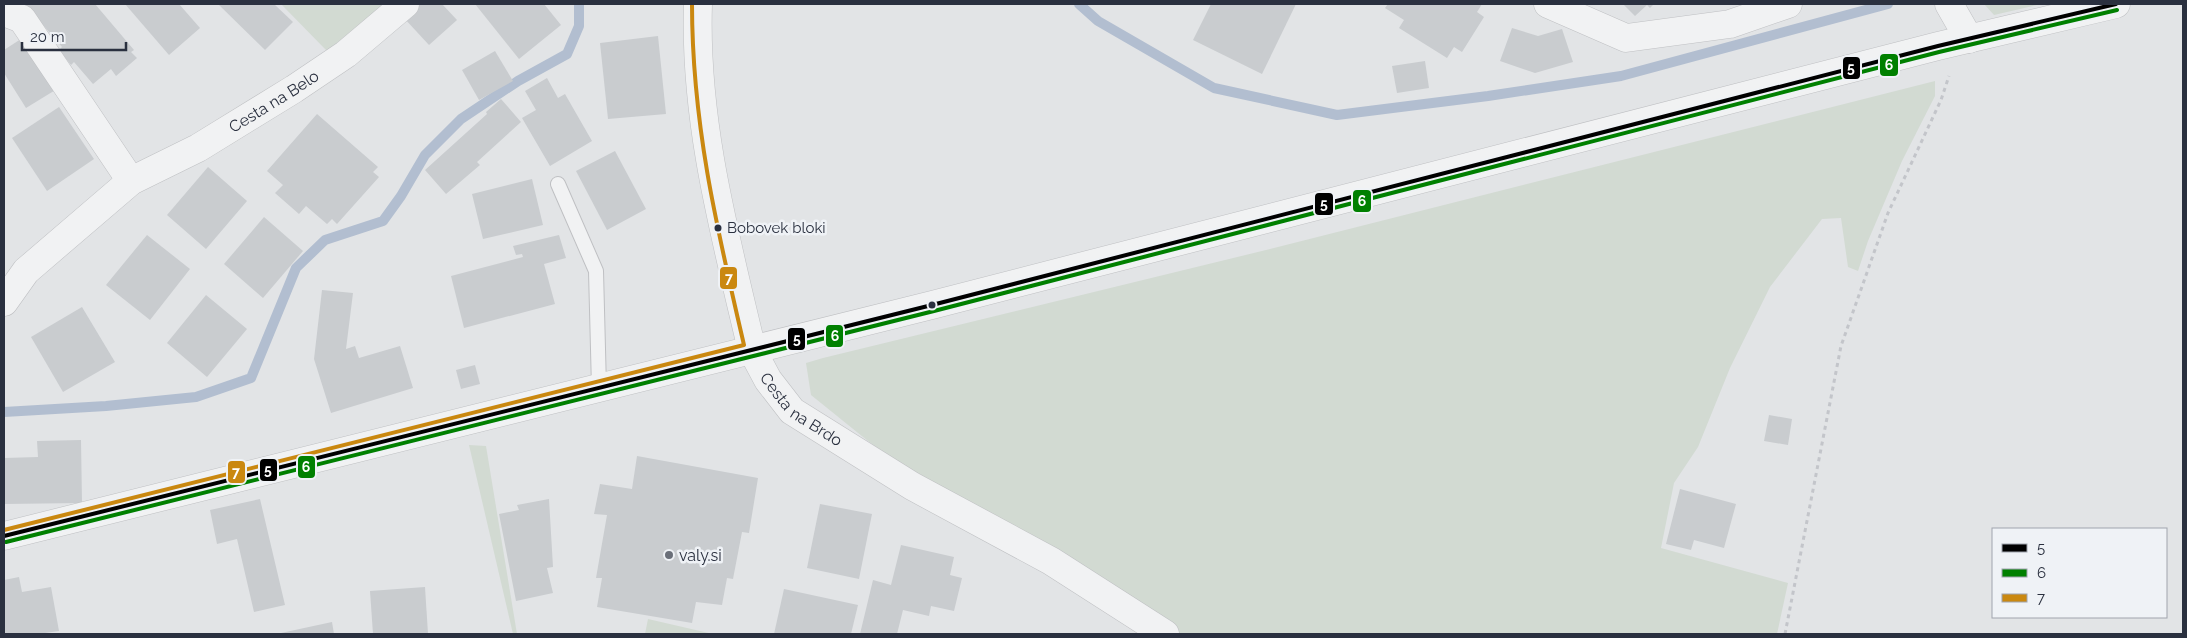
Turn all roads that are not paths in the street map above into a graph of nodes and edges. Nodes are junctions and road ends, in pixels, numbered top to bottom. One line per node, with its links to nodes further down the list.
1 (405, 4): 9 (street, Cesta na Belo)
2 (698, 4): 12 (street)
3 (1548, 4): 4 (street)
4 (1788, 4)
5 (1949, 4): 8 (street)
6 (2116, 4): 8 (street)
7 (4, 12): 9 (street)
8 (1965, 40): 12 (street)
9 (131, 181): 11 (street, Cesta na Belo)
10 (558, 184): 13 (lane)
11 (4, 302)
12 (752, 350): 13 (street); 15 (street, Cesta na Brdo)
13 (599, 388): 14 (street)
14 (4, 536)
15 (1165, 634)

